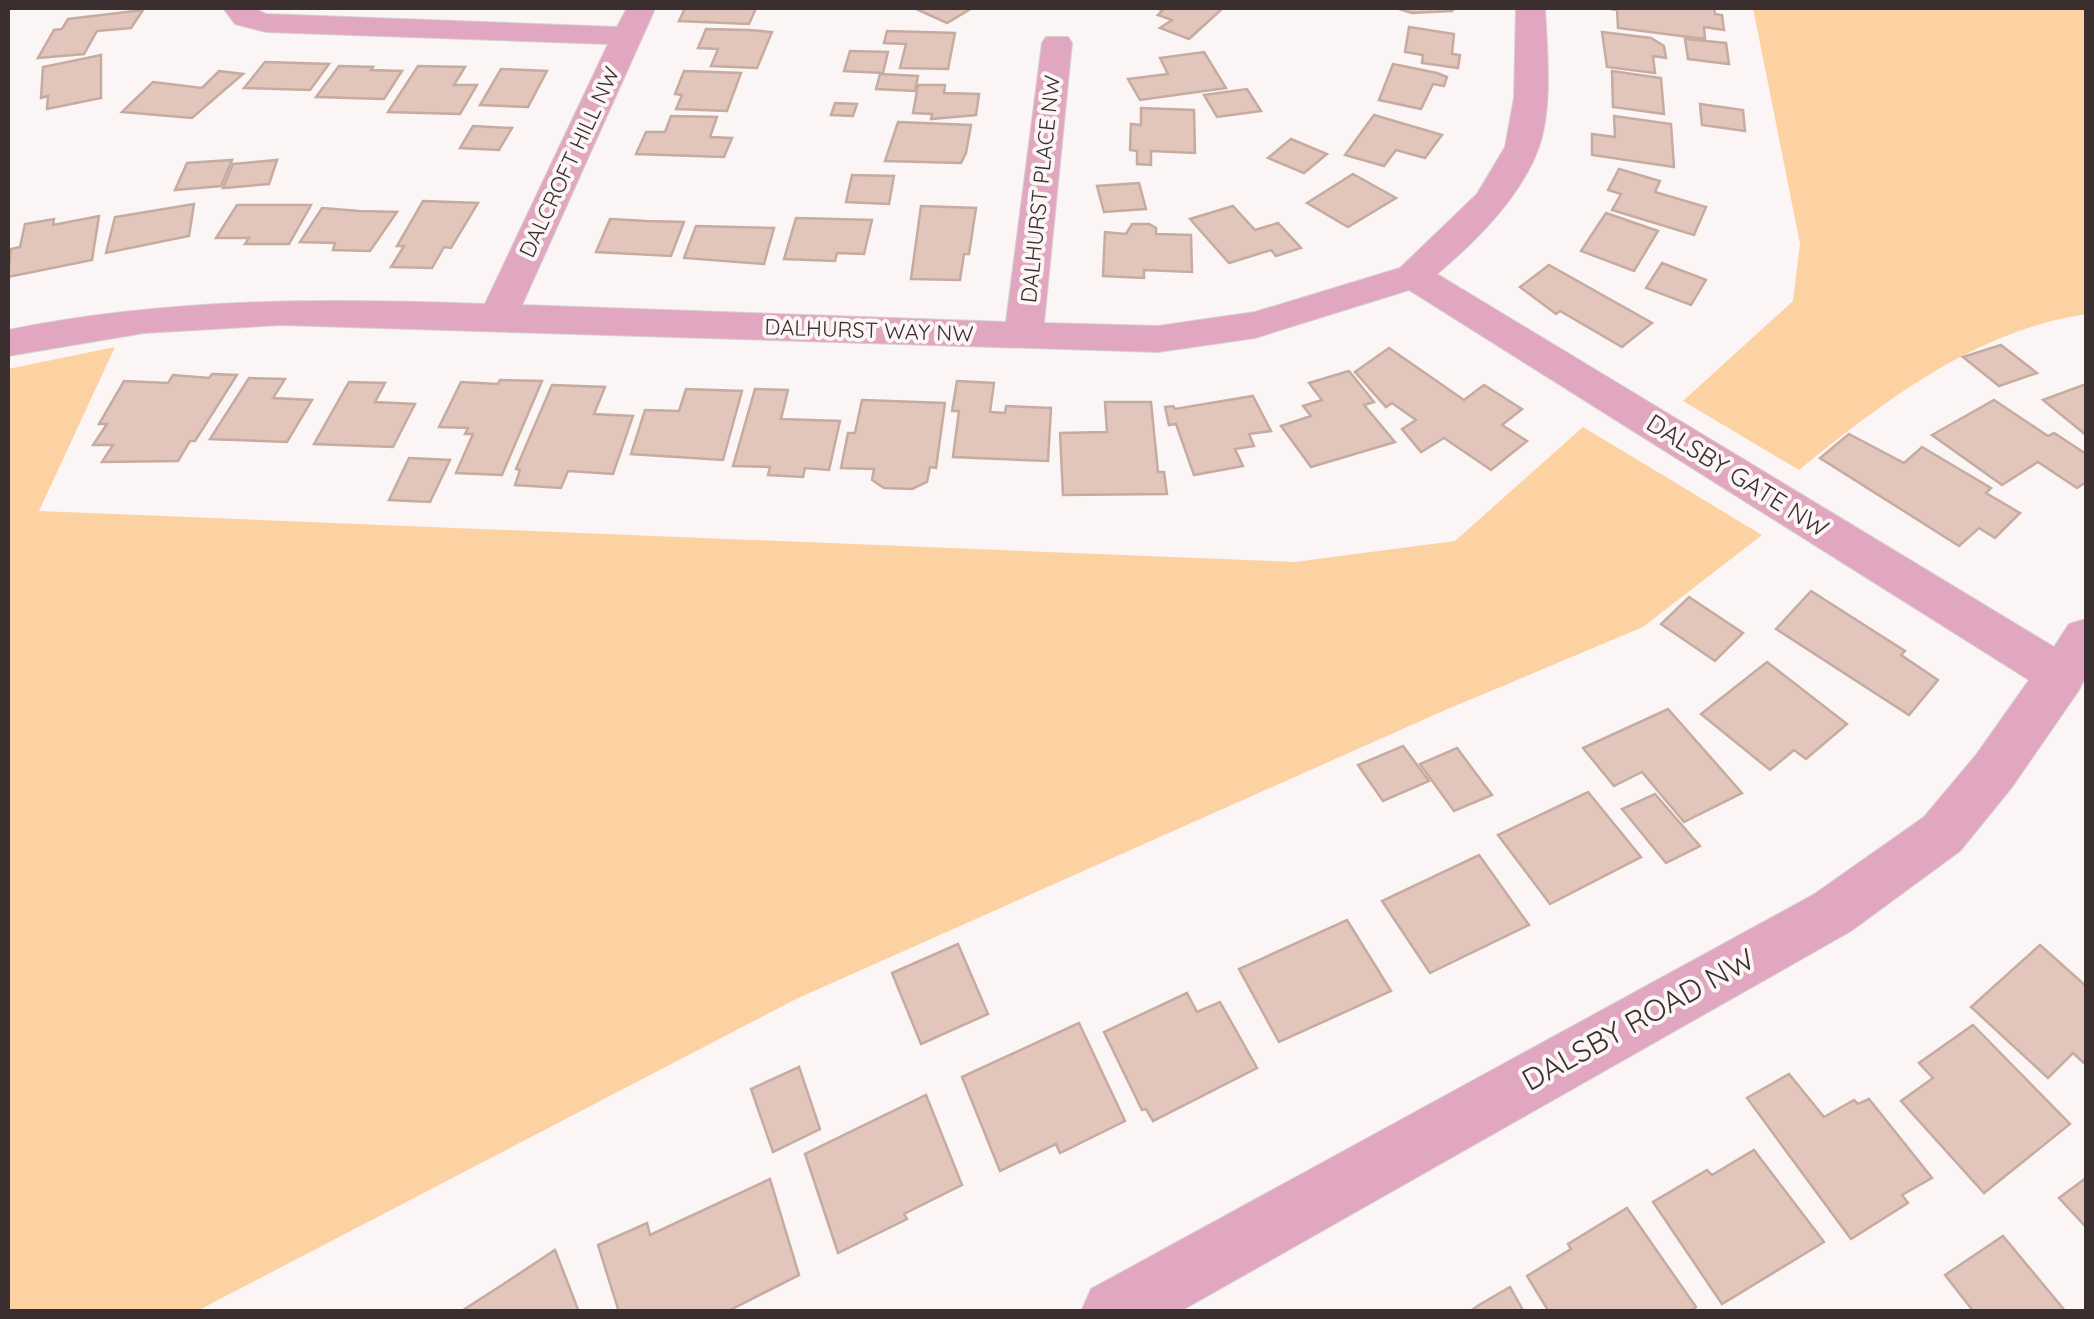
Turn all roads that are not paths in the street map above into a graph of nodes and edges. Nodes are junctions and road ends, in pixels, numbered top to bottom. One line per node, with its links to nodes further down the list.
1 (237, 8): 3 (street)
2 (1532, 8): 5 (street, DALHURST WAY NW)
3 (634, 22): 6 (street, DALCROFT HILL NW)
4 (1057, 43): 7 (street, DALHURST PLACE NW)
5 (1413, 276): 7 (street, DALHURST WAY NW); 9 (street, DALSBY GATE NW)
6 (498, 317): 7 (street, DALHURST WAY NW); 8 (street, DALHURST WAY NW)
7 (1024, 335)
8 (8, 343)
9 (2074, 657): 10 (street, DALSBY ROAD NW)
10 (1114, 1312)

